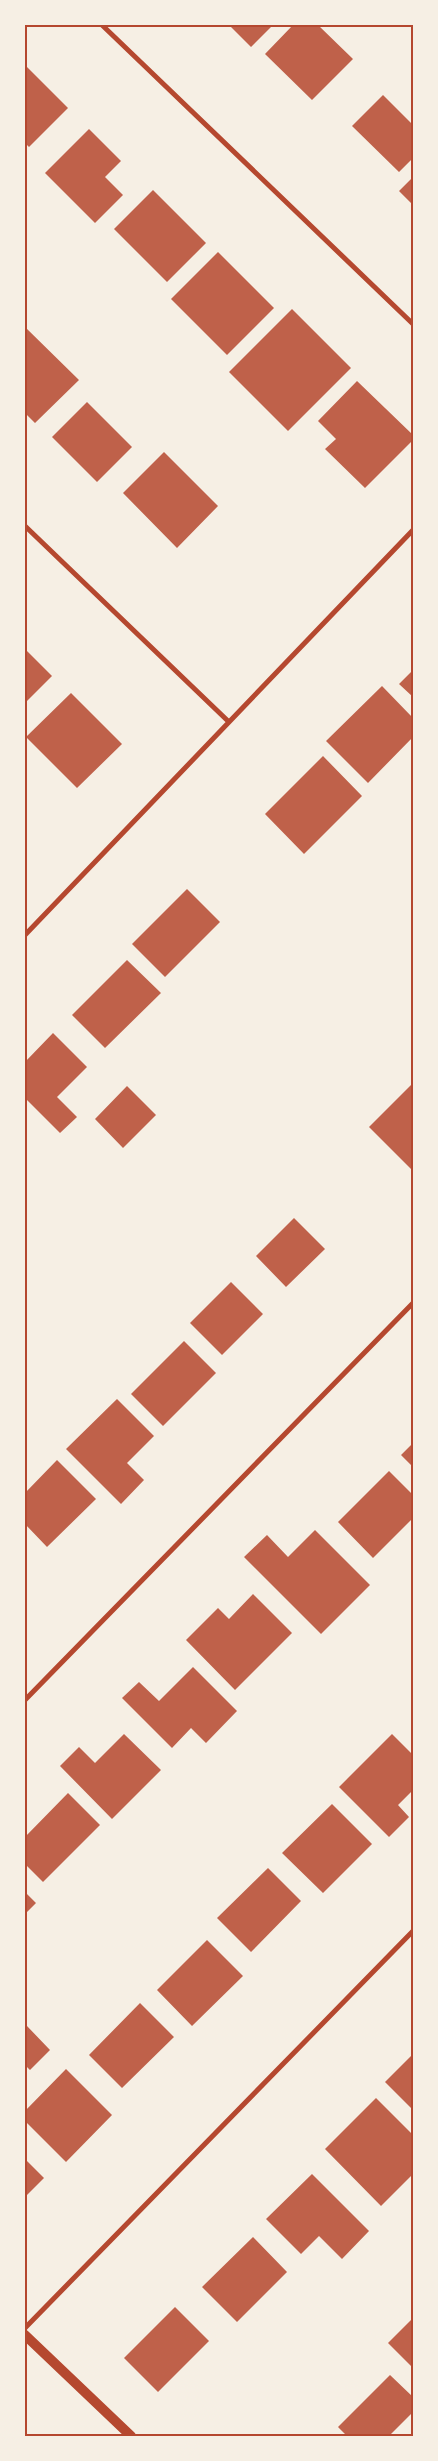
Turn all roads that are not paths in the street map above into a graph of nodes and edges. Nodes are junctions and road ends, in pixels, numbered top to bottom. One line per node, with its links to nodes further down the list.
1 (102, 25): 2 (street)
2 (413, 324)
3 (25, 526): 5 (street)
4 (413, 530): 5 (street)
5 (229, 722): 6 (street)
6 (25, 935)
7 (413, 1303): 8 (street)
8 (25, 1700)
9 (413, 1931): 10 (street)
10 (25, 2328)
11 (25, 2335): 12 (main road)
12 (131, 2436)

